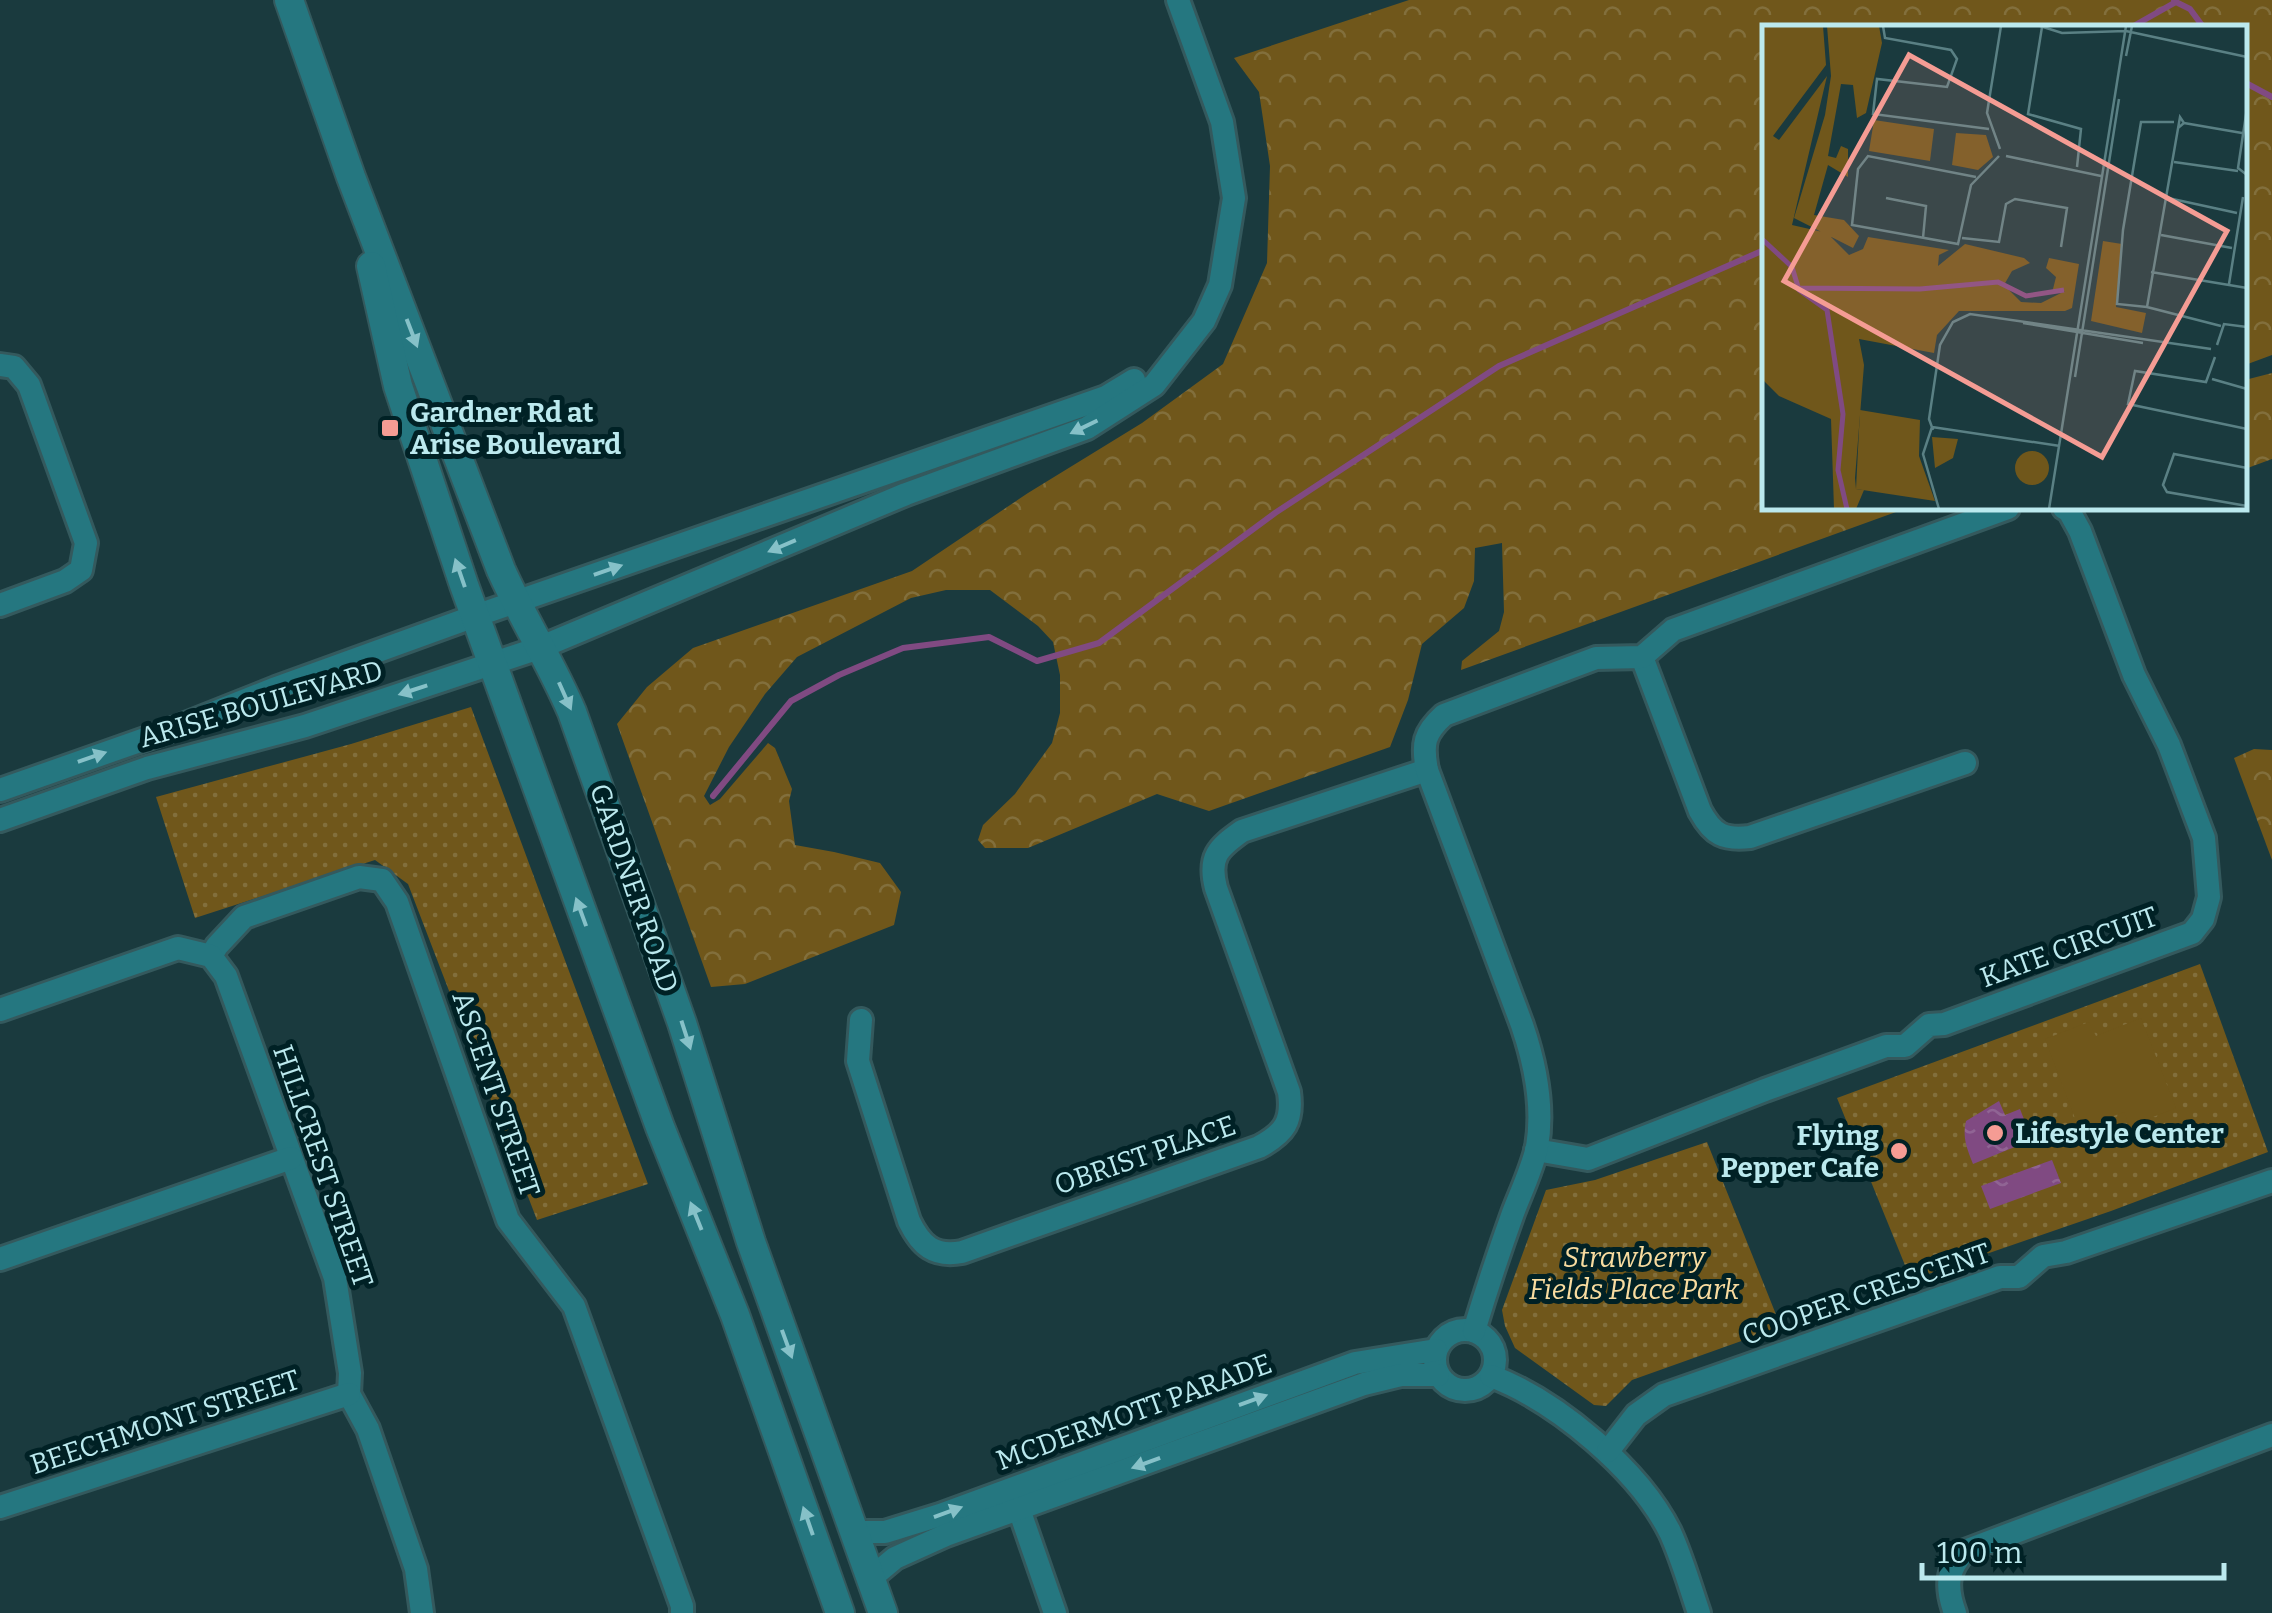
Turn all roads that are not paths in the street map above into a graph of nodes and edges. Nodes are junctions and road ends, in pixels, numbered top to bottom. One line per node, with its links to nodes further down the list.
1 (290, 0): 3 (street, GARDNER ROAD)
2 (1178, 0): 4 (street)
3 (351, 177): 10 (street, GARDNER ROAD, one-way to 10); 12 (street, GARDNER ROAD, one-way to 3)
4 (1220, 285): 6 (street, ARISE BOULEVARD); 7 (street, ARISE BOULEVARD, one-way to 7)
5 (0, 365): 11 (street)
6 (898, 469): 7 (street); 10 (street, ARISE BOULEVARD, one-way to 6)
7 (906, 494): 13 (street, ARISE BOULEVARD, one-way to 13)
8 (2002, 510): 14 (street)
9 (2067, 510): 23 (street, KATE CIRCUIT)
10 (516, 602): 12 (street, ARISE BOULEVARD); 13 (street, GARDNER ROAD)
11 (0, 605)
12 (476, 616): 15 (street, GARDNER ROAD); 18 (street, ARISE BOULEVARD, one-way to 12)
13 (539, 648): 15 (street, ARISE BOULEVARD); 26 (street, GARDNER ROAD, one-way to 26)
14 (1642, 657): 16 (street); 17 (street)
15 (493, 664): 19 (street, ARISE BOULEVARD, one-way to 19); 28 (street, GARDNER ROAD, one-way to 15)
16 (1965, 763)
17 (1427, 770): 22 (street, OBRIST PLACE); 23 (street)
18 (0, 790)
19 (0, 820)
20 (211, 956): 21 (street); 24 (street, HILLCREST STREET); 41 (street, ASCENT STREET)
21 (0, 1010)
22 (861, 1020)
23 (1536, 1150): 29 (street)
24 (291, 1158): 27 (street); 33 (street, HILLCREST STREET)
25 (2272, 1181): 35 (street, COOPER CRESCENT)
26 (752, 1242): 28 (street); 38 (street, GARDNER ROAD, one-way to 38)
27 (0, 1259)
28 (735, 1315): 42 (street, GARDNER ROAD, one-way to 28)
29 (1474, 1331): 30 (street); 32 (street)
30 (1436, 1350): 31 (street); 38 (street, MCDERMOTT PARADE, one-way to 30)
31 (1438, 1374): 32 (street); 37 (street, MCDERMOTT PARADE, one-way to 37)
32 (1492, 1376): 35 (street)
33 (349, 1394): 36 (street, BEECHMONT STREET); 40 (street, HILLCREST STREET)
34 (2272, 1435): 46 (street)
35 (1608, 1451): 45 (street)
36 (0, 1507)
37 (1018, 1509): 39 (street, MCDERMOTT PARADE); 44 (street)
38 (854, 1532): 39 (street, GARDNER ROAD)
39 (871, 1578): 43 (street, GARDNER ROAD)
40 (422, 1613)
41 (682, 1613)
42 (840, 1613)
43 (883, 1613)
44 (1054, 1613)
45 (1699, 1613)
46 (1955, 1613)

